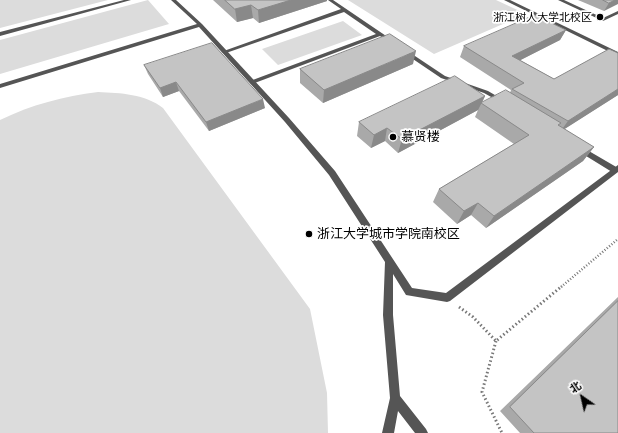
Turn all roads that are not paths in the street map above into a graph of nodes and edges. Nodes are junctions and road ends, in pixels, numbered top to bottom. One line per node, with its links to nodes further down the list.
1 (130, 0): 9 (street)
2 (173, 0): 8 (street)
3 (330, 0): 6 (street)
4 (506, 0): 12 (street)
5 (560, 0): 7 (street)
6 (344, 10): 10 (street); 11 (street)
7 (618, 12)
8 (200, 25): 11 (street); 14 (street)
9 (0, 34)
10 (380, 34): 13 (street); 15 (street)
11 (224, 52): 13 (street)
12 (618, 54)
13 (252, 82): 18 (street)
14 (0, 86)
15 (512, 107)
16 (576, 146): 17 (street)
17 (616, 169): 18 (street)
18 (389, 260): 19 (street)
19 (395, 398): 20 (street); 21 (street)
20 (388, 433)
21 (422, 433)

